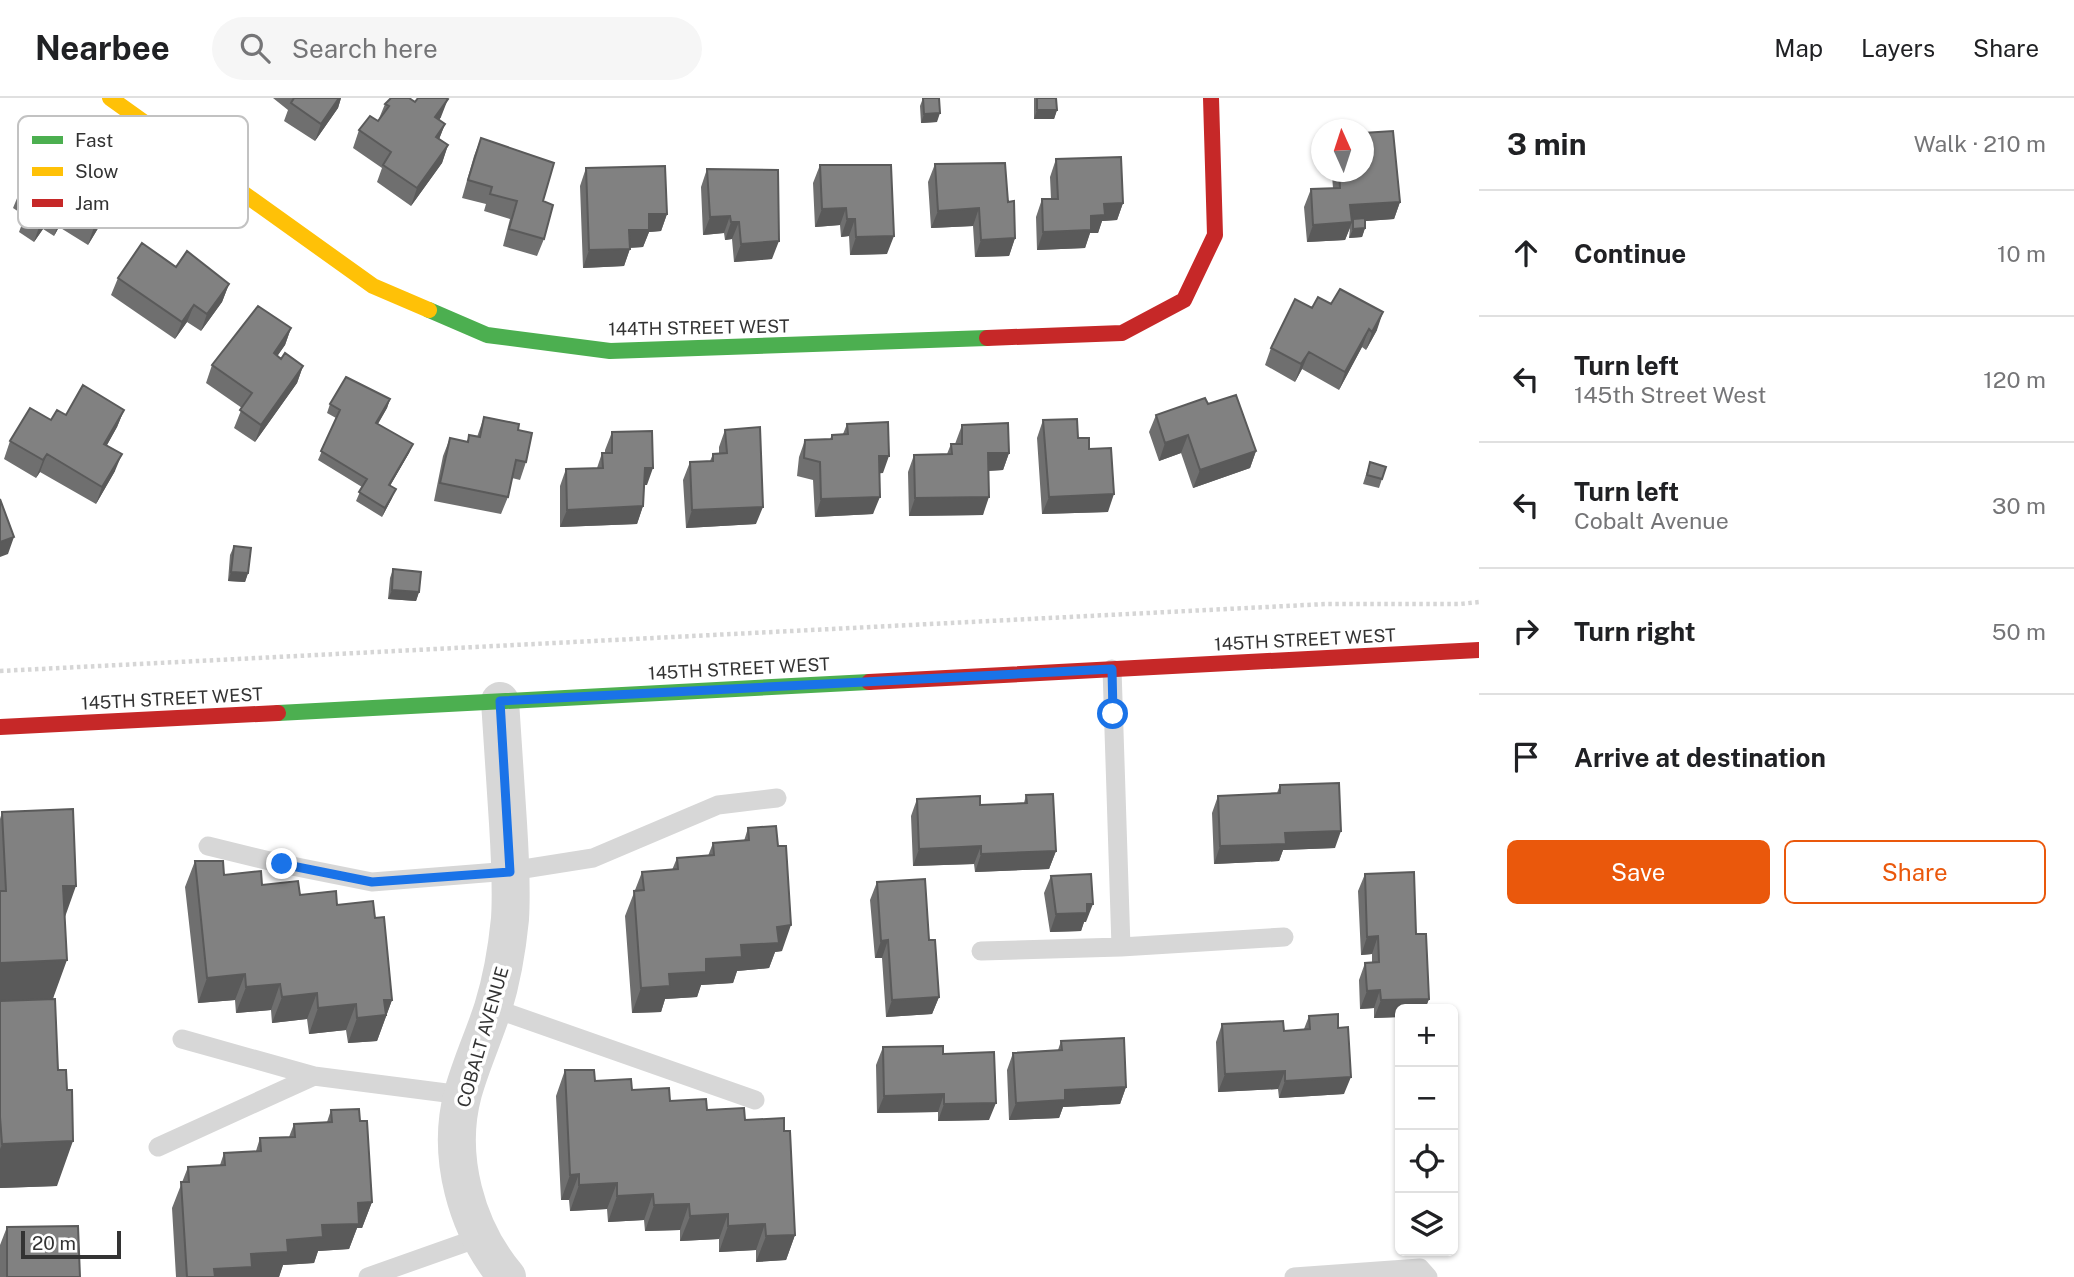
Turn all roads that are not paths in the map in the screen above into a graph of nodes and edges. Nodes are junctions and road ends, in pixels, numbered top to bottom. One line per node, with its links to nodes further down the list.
1 (110, 98): 3 (street, 144TH STREET WEST)
2 (1211, 98): 4 (street, 144TH STREET WEST)
3 (135, 116)
4 (248, 197)
5 (1479, 650): 6 (street, 145TH STREET WEST)
6 (1112, 669): 7 (street, 145TH STREET WEST); 13 (lane)
7 (500, 701): 8 (street, 145TH STREET WEST); 11 (street, COBALT AVENUE)
8 (0, 727)
9 (777, 798): 11 (lane)
10 (208, 846): 11 (lane)
11 (510, 872): 15 (street, COBALT AVENUE)
12 (1284, 937): 13 (lane)
13 (1121, 947): 14 (lane)
14 (981, 951)
15 (493, 1008): 18 (street, COBALT AVENUE); 19 (lane)
16 (182, 1039): 17 (lane)
17 (314, 1076): 18 (lane); 20 (lane)
18 (462, 1095): 21 (street, COBALT AVENUE)
19 (755, 1100)
20 (158, 1147)
21 (481, 1237): 22 (lane); 23 (street, COBALT AVENUE)
22 (368, 1277)
23 (507, 1277)
24 (1294, 1277): 25 (lane)
25 (1428, 1277)

